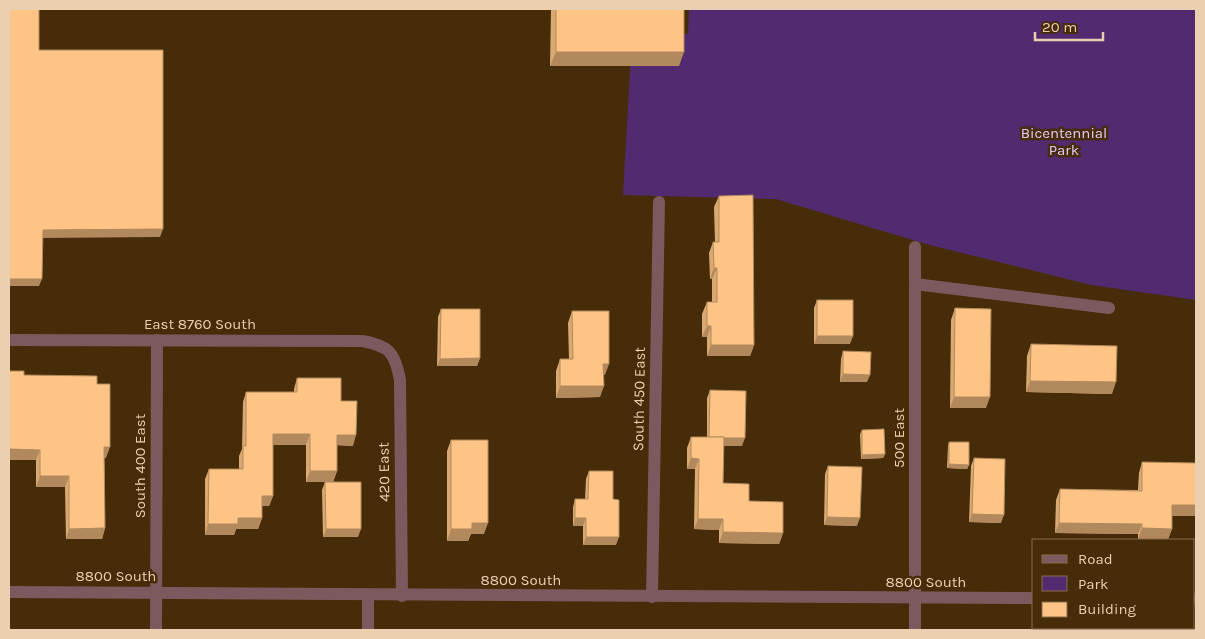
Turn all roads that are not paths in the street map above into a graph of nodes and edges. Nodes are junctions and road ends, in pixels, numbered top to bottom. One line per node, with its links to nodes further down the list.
1 (659, 202): 12 (street, South 450 East)
2 (915, 247): 3 (street, 500 East)
3 (915, 284): 4 (street); 13 (street, 500 East)
4 (1109, 308)
5 (9, 340): 6 (street, East 8760 South)
6 (157, 340): 7 (street, East 8760 South); 9 (street, South 400 East)
7 (389, 351): 11 (street, 420 East)
8 (9, 592): 9 (street, 8800 South)
9 (156, 593): 10 (street, 8800 South); 15 (street, South 400 East)
10 (368, 595): 11 (street, 8800 South); 16 (street)
11 (402, 596): 12 (street, 8800 South)
12 (652, 597): 13 (street, 8800 South)
13 (915, 598): 14 (street, 8800 South); 17 (street, 500 East)
14 (1032, 598)
15 (156, 630)
16 (368, 630)
17 (916, 630)

